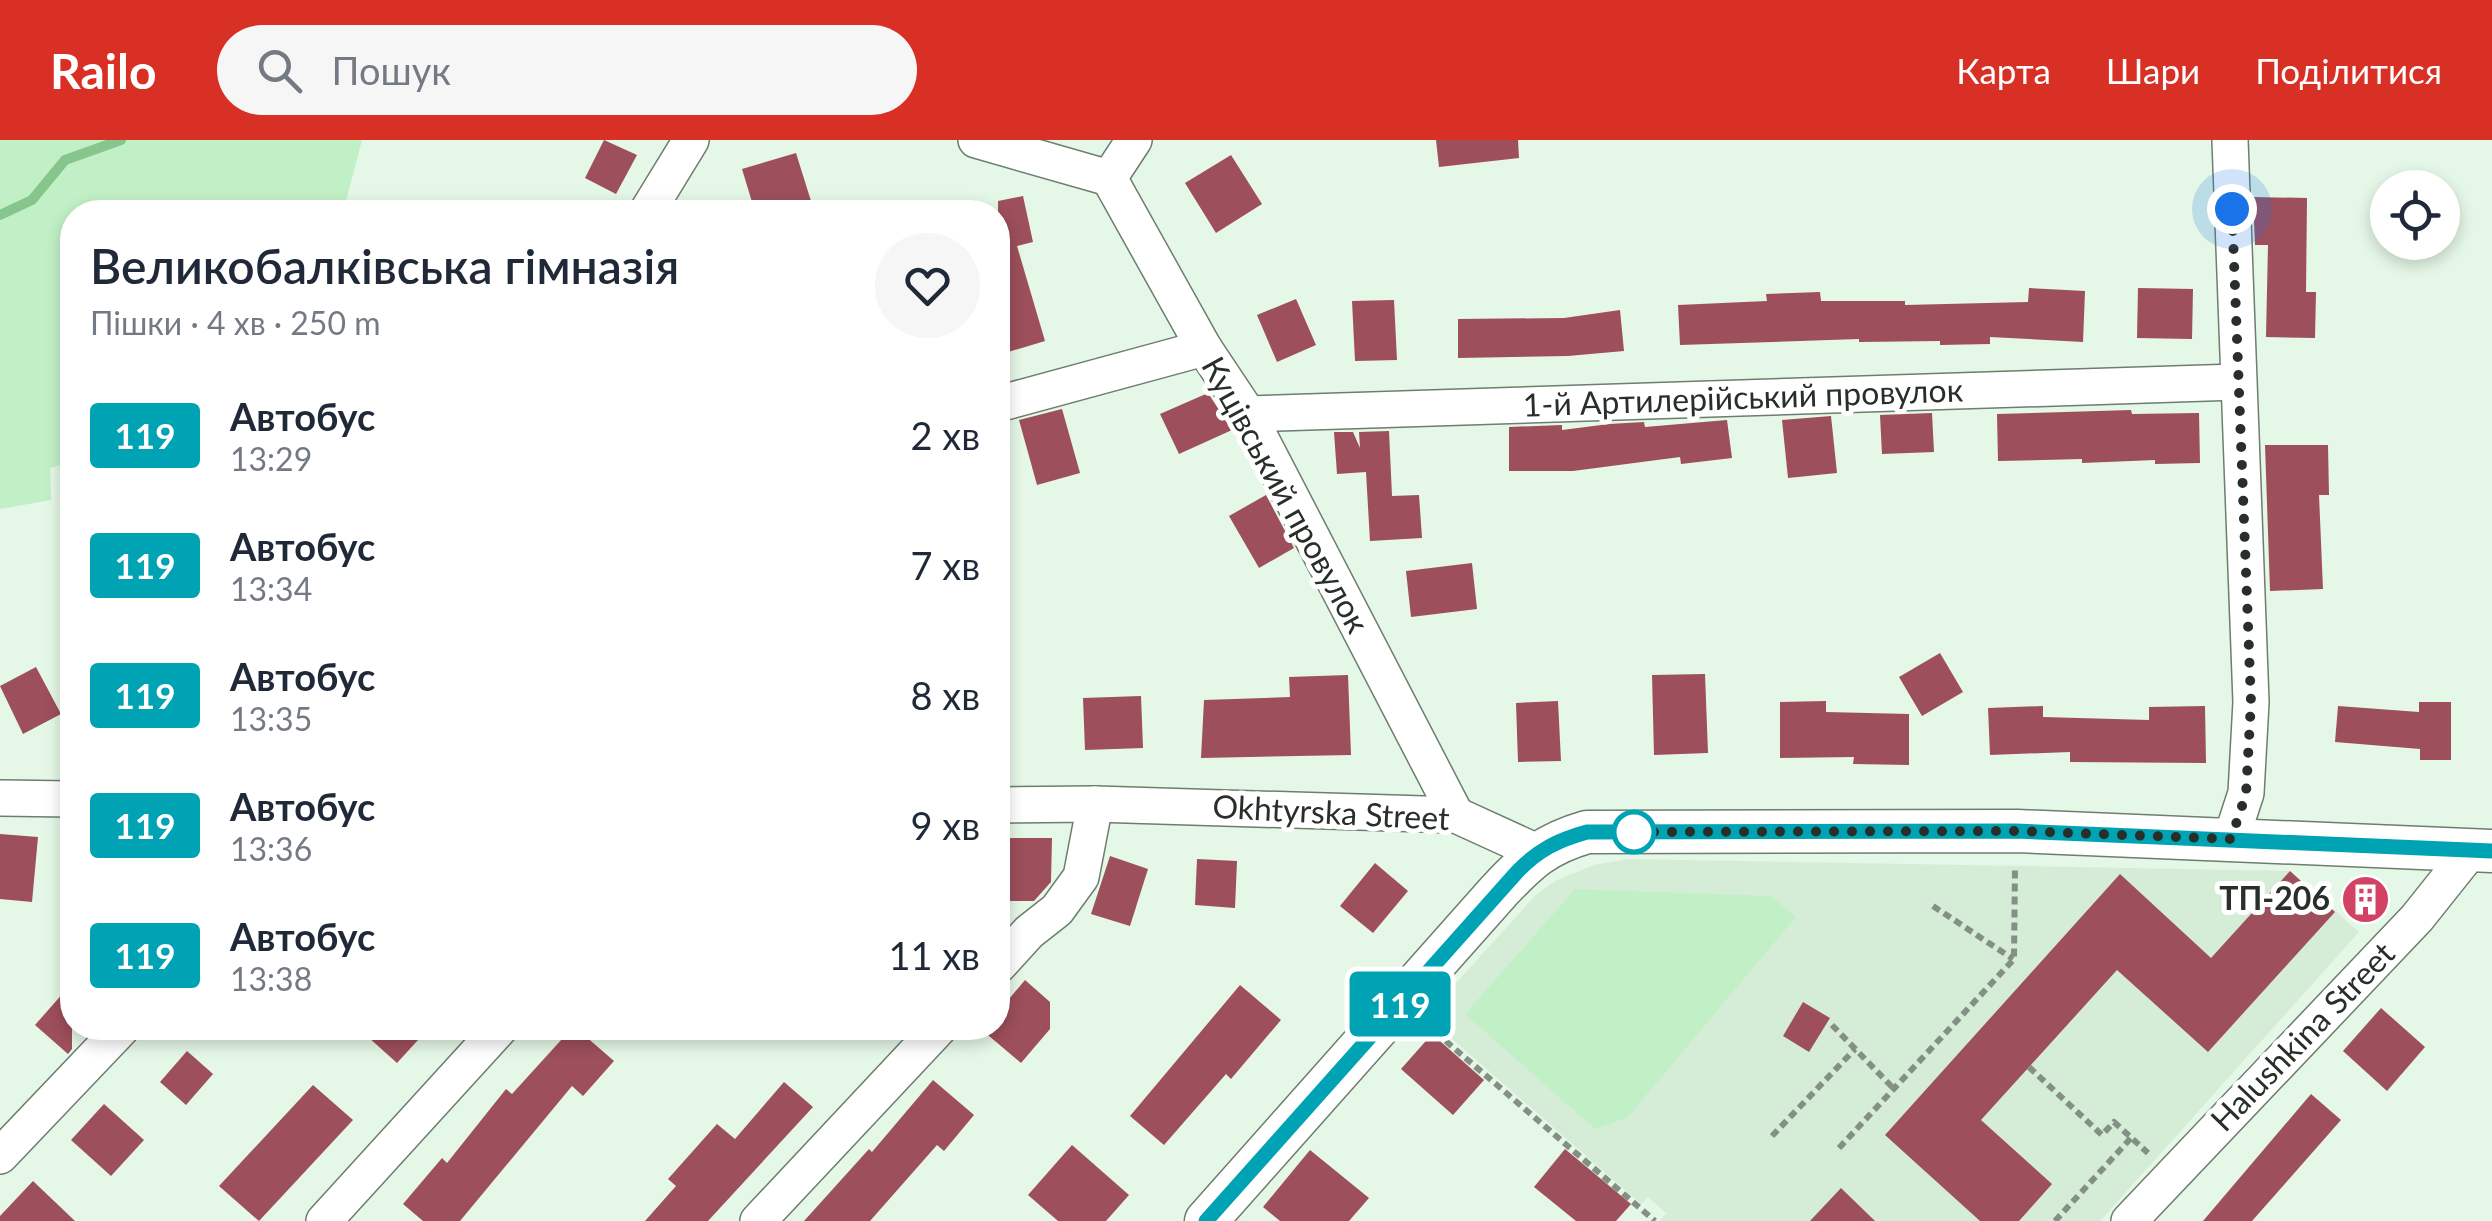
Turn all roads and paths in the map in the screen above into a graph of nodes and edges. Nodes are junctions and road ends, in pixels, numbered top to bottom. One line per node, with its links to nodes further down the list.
1 (691, 140): 6 (street)
2 (976, 140): 5 (street)
3 (1134, 140): 5 (street)
4 (2230, 140): 8 (street)
5 (1109, 178): 7 (street, Куцівський провулок)
6 (654, 200)
7 (1204, 348): 9 (street); 10 (street, Куцівський провулок)
8 (2237, 382): 10 (street, 1-й Артилерійський провулок); 16 (street)
9 (1010, 401)
10 (1248, 414): 15 (street, Куцівський провулок)
11 (0, 798): 12 (street)
12 (60, 799)
13 (1010, 804): 14 (street, Okhtyrska Street)
14 (1094, 804): 15 (street, Okhtyrska Street); 21 (street)
15 (1456, 815): 18 (street, Okhtyrska Street)
16 (2231, 839): 17 (street); 18 (street)
17 (2482, 850): 41 (street, Halushkina Street)
18 (1536, 852): 39 (street)
19 (2014, 866): 22 (path)
20 (1933, 906): 22 (path)
21 (1010, 952)
22 (2014, 960): 30 (path)
23 (1414, 1013): 36 (path)
24 (1832, 1025): 28 (path)
25 (111, 1040): 34 (street)
26 (489, 1040): 37 (street)
27 (928, 1040): 38 (street)
28 (1855, 1049): 30 (path); 31 (path)
29 (2028, 1068): 32 (path)
30 (1894, 1089): 33 (path)
31 (1772, 1136)
32 (2131, 1138): 35 (path); 40 (path)
33 (1839, 1148)
34 (0, 1156)
35 (2156, 1160)
36 (1652, 1220)
37 (324, 1221)
38 (758, 1221)
39 (1206, 1221)
40 (2054, 1221)
41 (2128, 1221)

